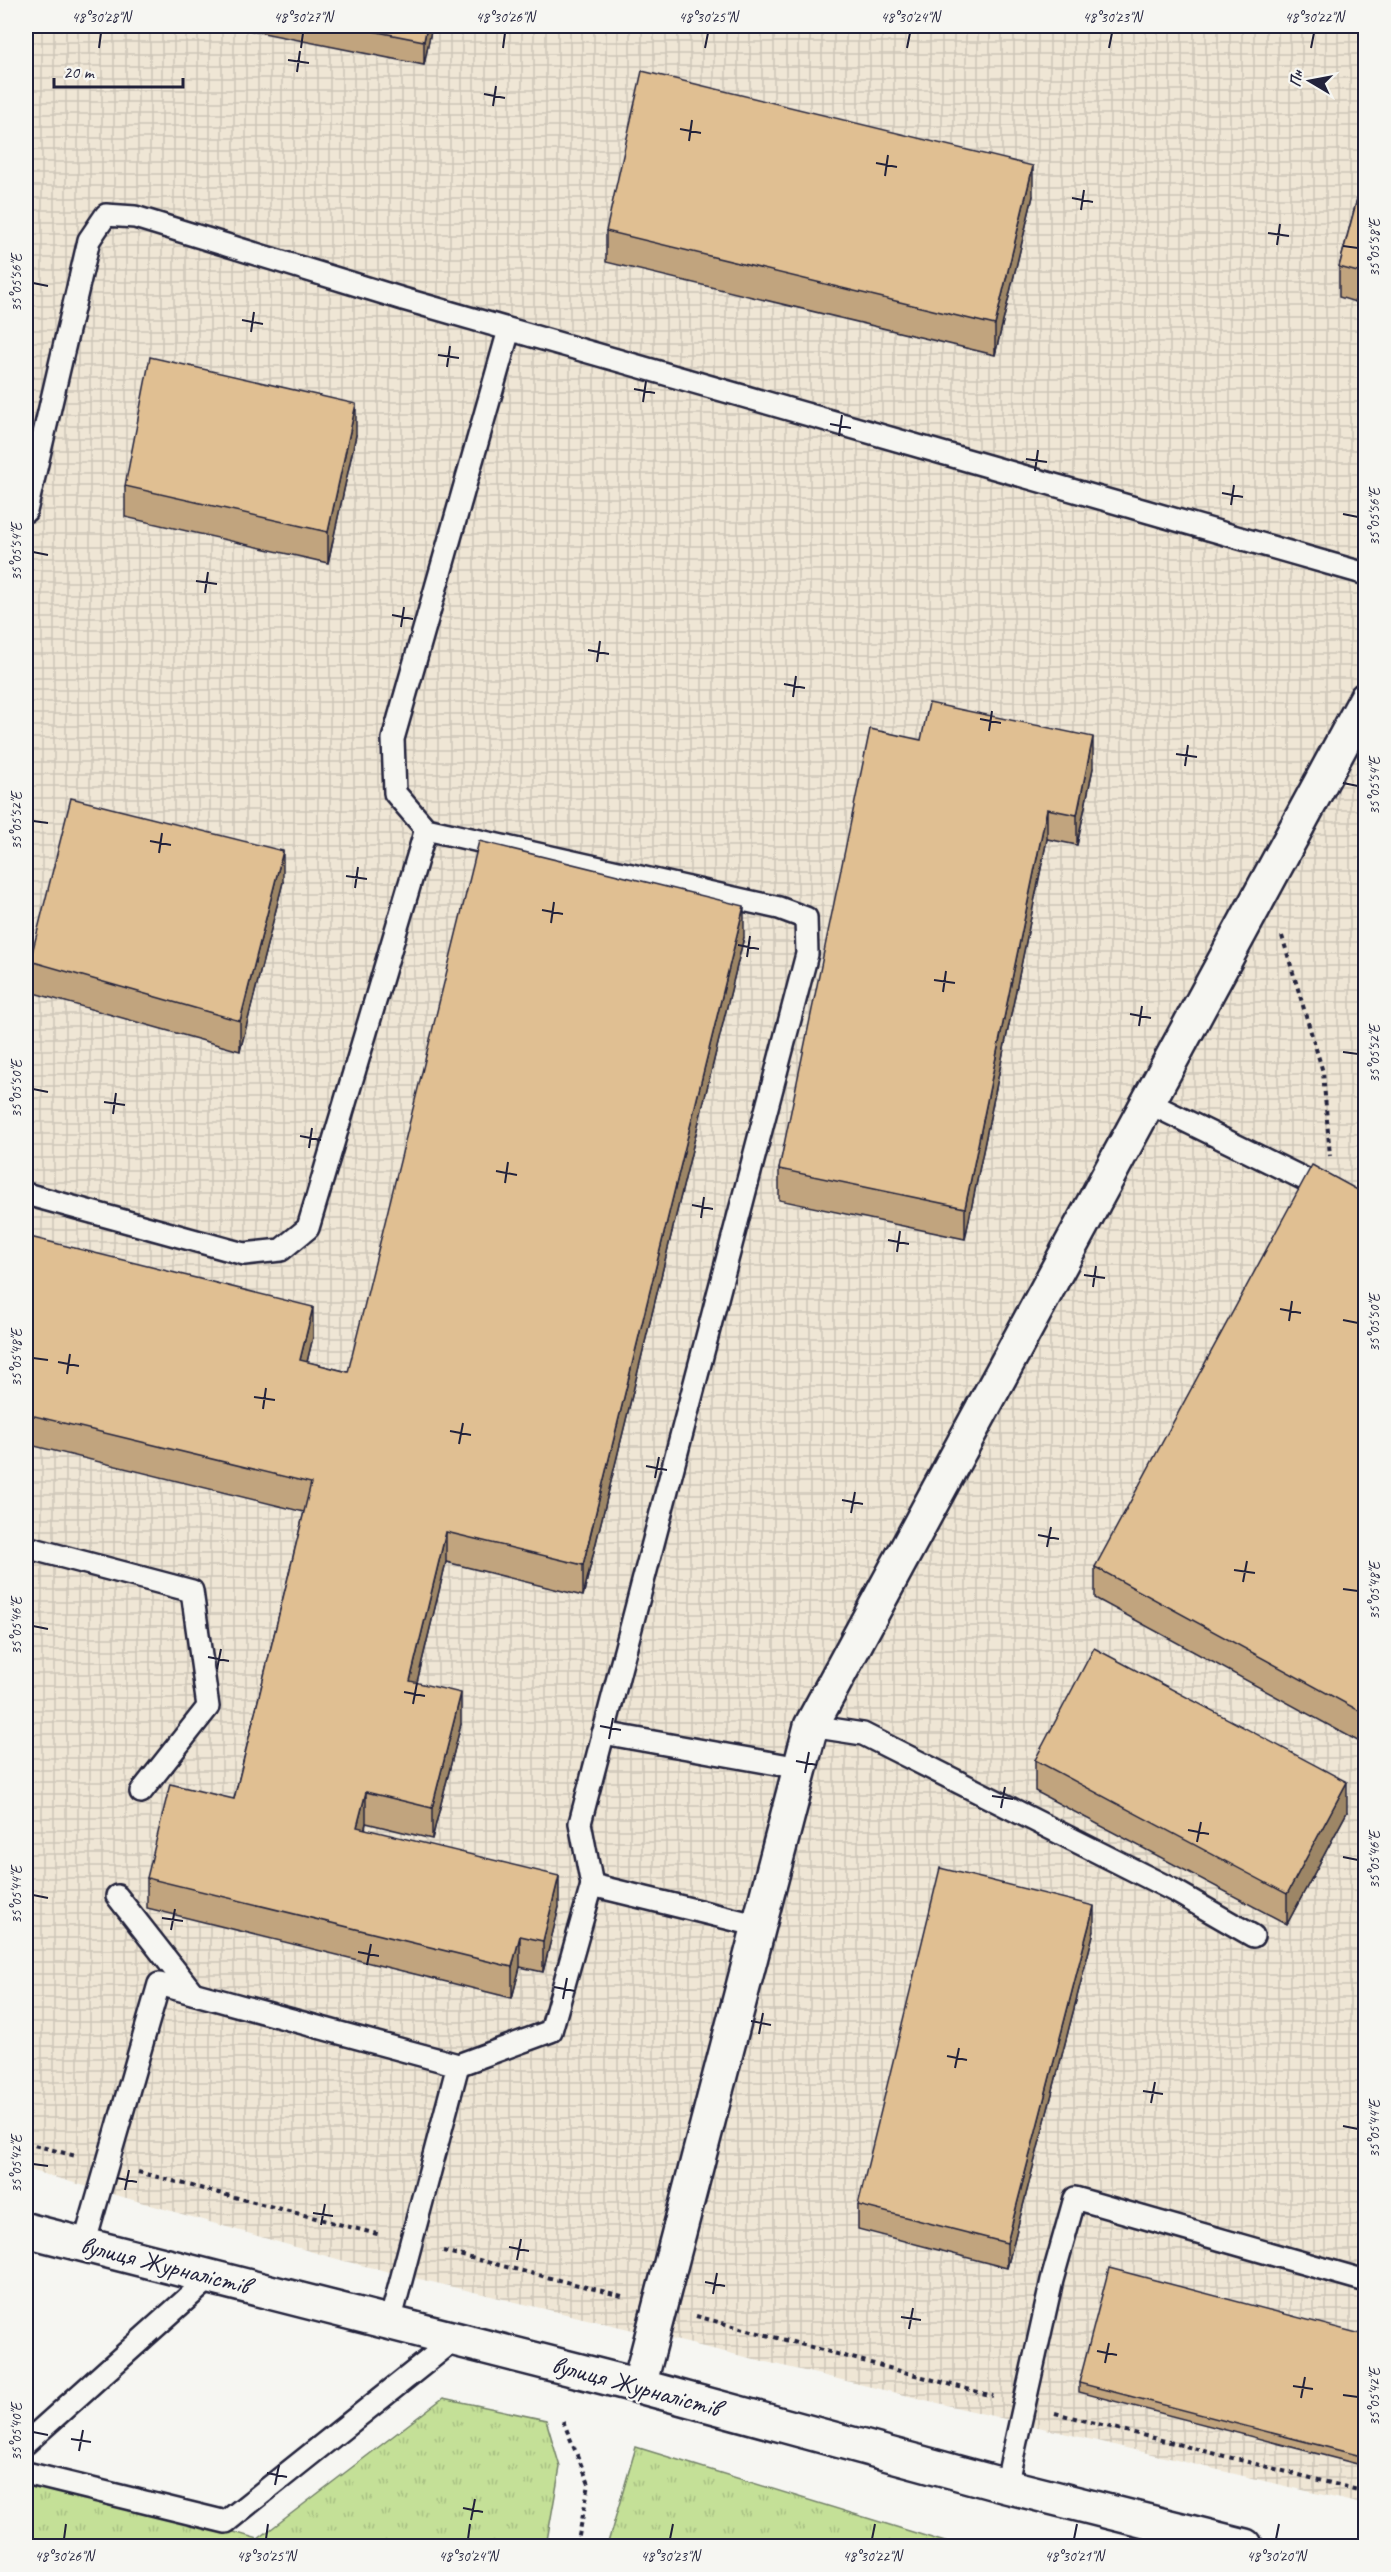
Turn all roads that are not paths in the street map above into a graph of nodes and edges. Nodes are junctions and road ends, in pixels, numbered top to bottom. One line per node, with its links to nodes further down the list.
1 (509, 330): 2 (lane); 3 (lane); 5 (lane)
2 (26, 511)
3 (1365, 574)
4 (1365, 699): 6 (street)
5 (426, 829): 7 (lane); 11 (lane)
6 (1147, 1102): 8 (lane); 10 (street)
7 (26, 1194)
8 (1340, 1197)
9 (26, 1547): 13 (lane)
10 (811, 1726): 12 (street); 17 (lane)
11 (603, 1733): 12 (lane); 14 (lane)
12 (800, 1768): 16 (street)
13 (141, 1792)
14 (592, 1885): 16 (lane); 19 (lane)
15 (117, 1896): 18 (lane)
16 (760, 1926): 26 (street)
17 (1253, 1936)
18 (193, 1993): 19 (lane); 21 (lane)
19 (458, 2065): 24 (lane)
20 (26, 2230): 21 (street, вулиця Журналістів)
21 (84, 2244): 22 (street, вулиця Журналістів)
22 (211, 2277): 24 (street, вулиця Журналістів); 27 (lane)
23 (1365, 2281): 29 (lane)
24 (390, 2322): 25 (street, вулиця Журналістів)
25 (455, 2339): 26 (street, вулиця Журналістів); 28 (lane)
26 (639, 2386): 29 (street, вулиця Журналістів)
27 (26, 2443)
28 (26, 2473)
29 (1006, 2486): 30 (street, вулиця Журналістів)
30 (1245, 2547)

